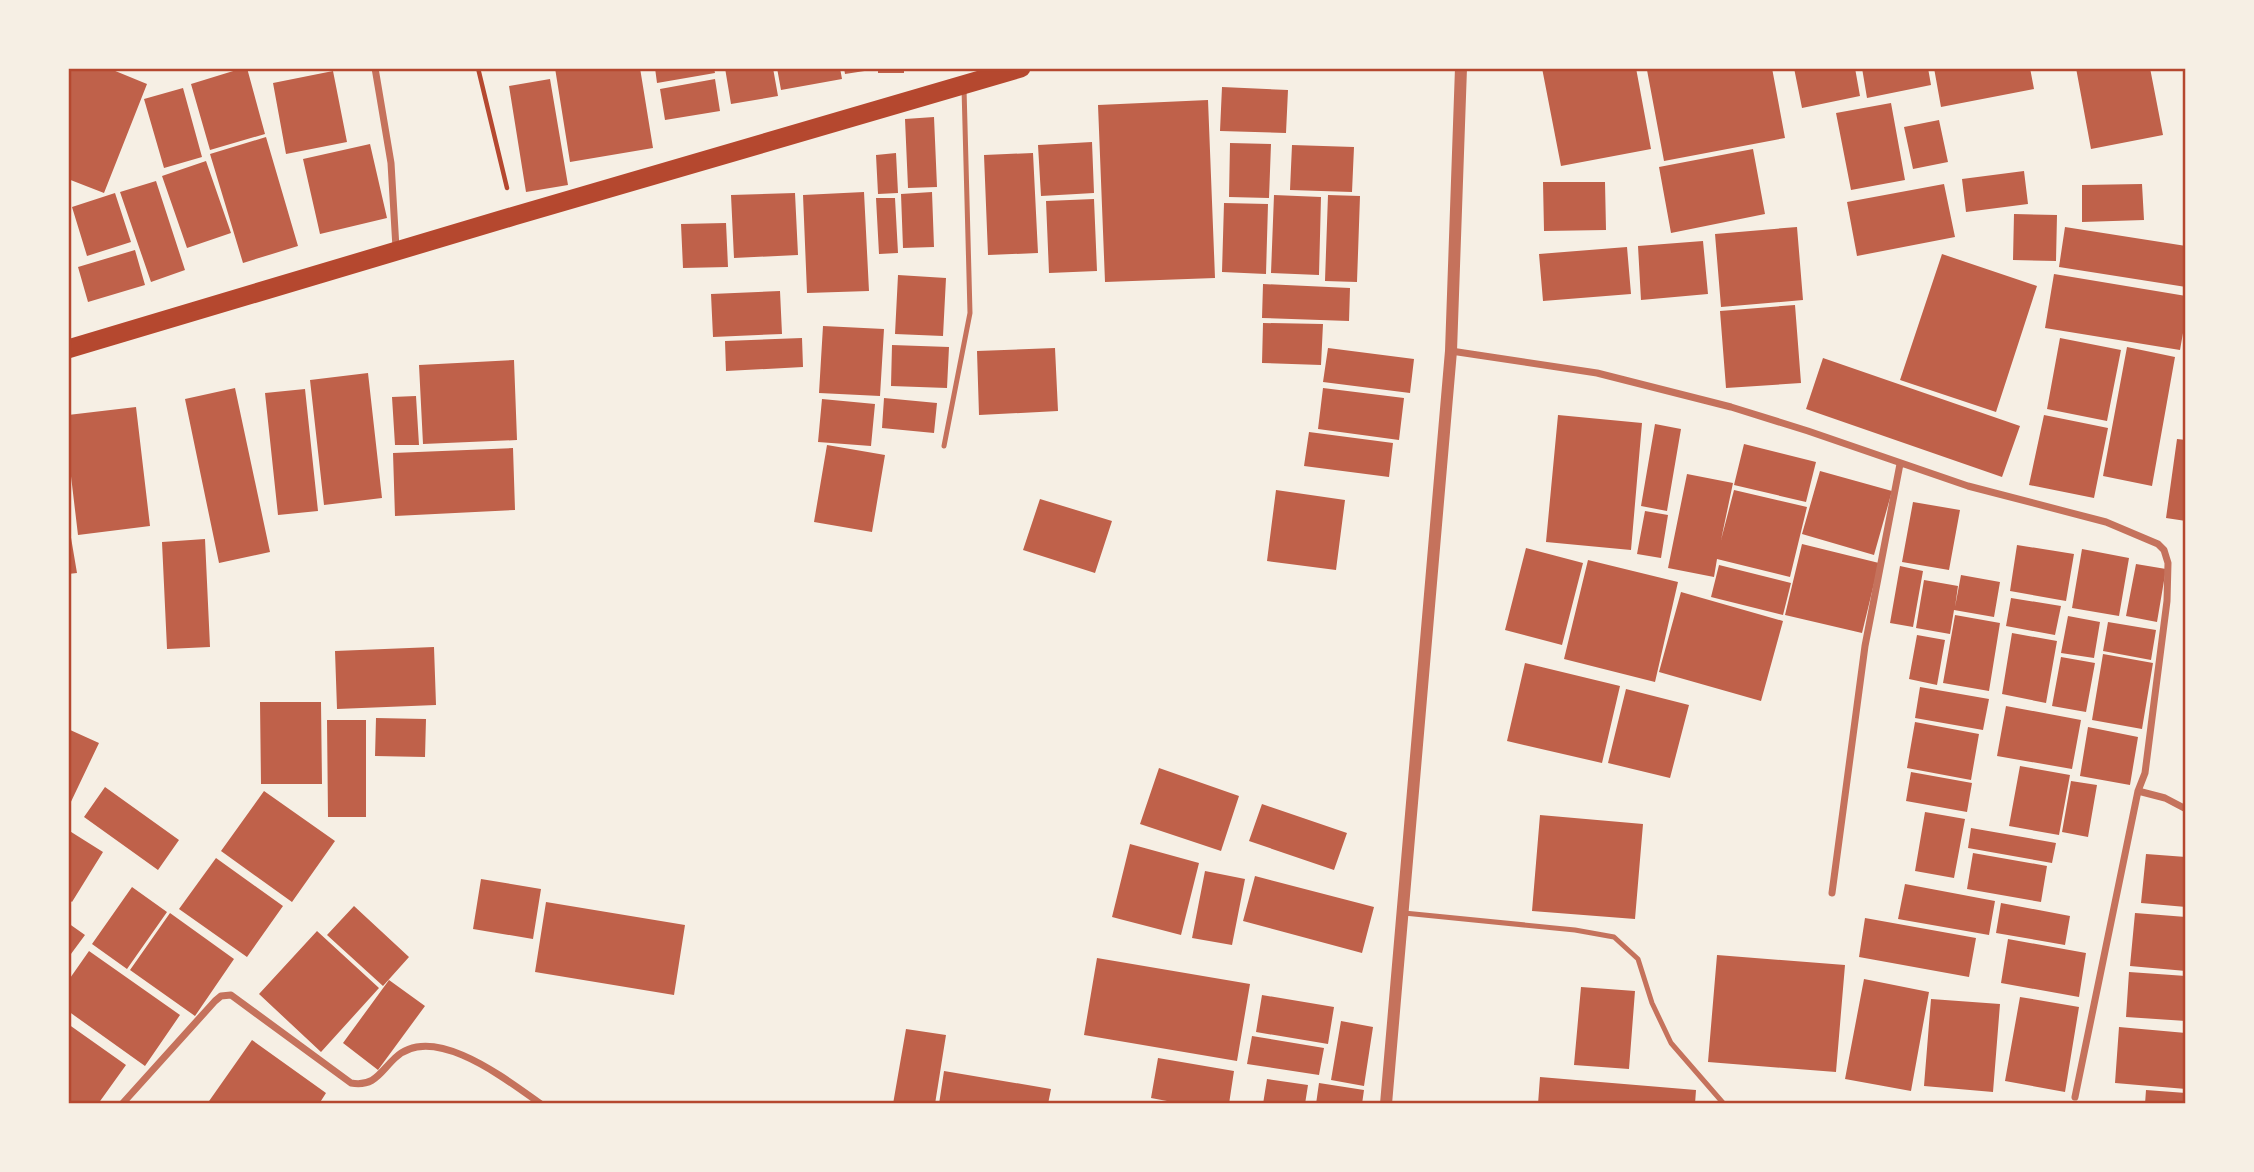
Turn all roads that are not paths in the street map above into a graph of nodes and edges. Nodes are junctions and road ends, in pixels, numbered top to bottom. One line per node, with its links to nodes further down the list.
1 (375, 68): 5 (street)
2 (1021, 68): 4 (highway)
3 (1461, 68): 7 (street)
4 (964, 85): 5 (highway); 8 (lane)
5 (397, 252): 6 (highway)
6 (68, 349)
7 (1451, 351): 9 (street); 13 (street)
8 (944, 446)
9 (1900, 464): 10 (street); 12 (street)
10 (2138, 791): 11 (street); 14 (street)
11 (2186, 809)
12 (1832, 892)
13 (1401, 913): 17 (street); 18 (lane)
14 (2075, 1097)
15 (122, 1104): 16 (street)
16 (541, 1104)
17 (1386, 1104)
18 (1724, 1104)

